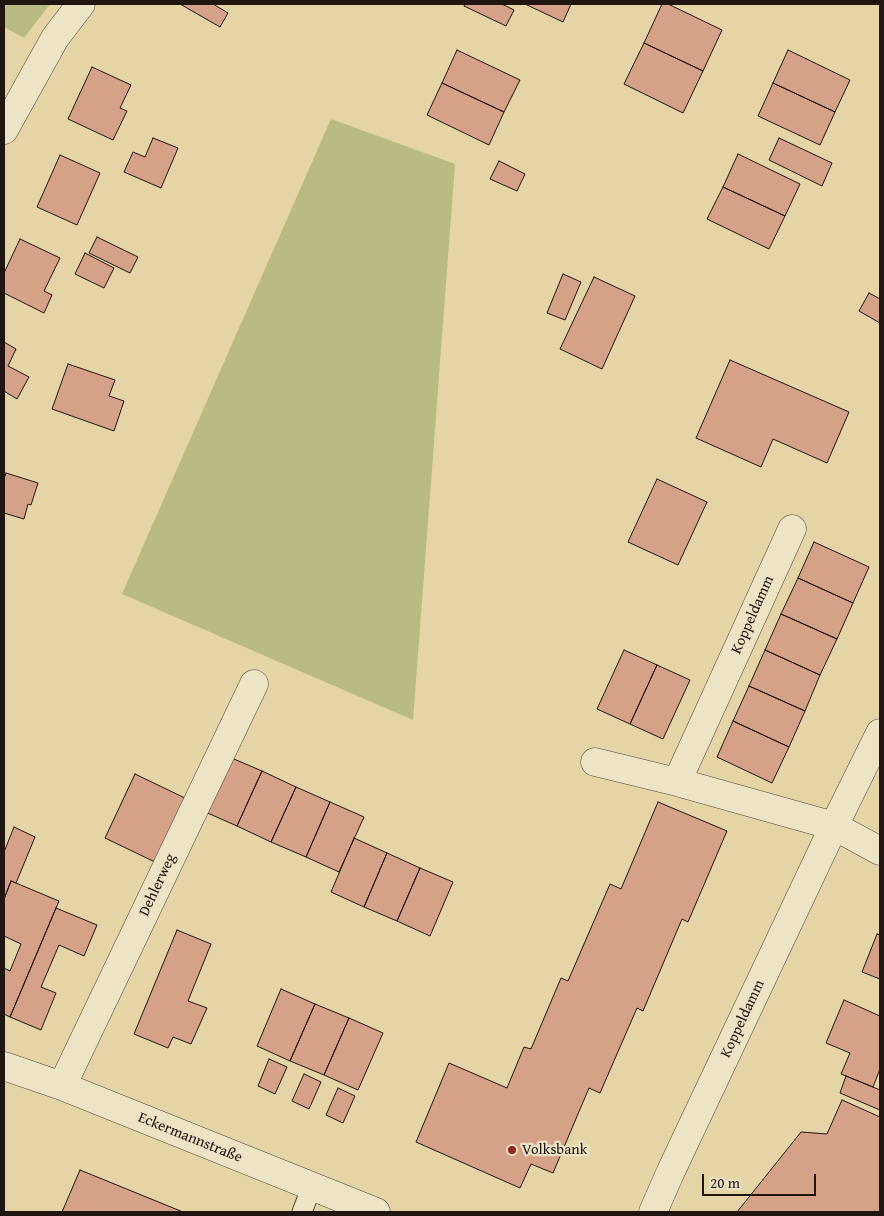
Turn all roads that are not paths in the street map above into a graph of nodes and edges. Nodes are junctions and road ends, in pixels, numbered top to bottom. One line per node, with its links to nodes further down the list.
1 (82, 4): 2 (street)
2 (4, 130)
3 (792, 529): 7 (street, Koppeldamm)
4 (254, 684): 11 (street, Dehlerweg)
5 (880, 733): 8 (street, Koppeldamm)
6 (595, 762): 7 (street)
7 (677, 782): 8 (street)
8 (834, 826): 9 (street); 15 (street, Koppeldamm)
9 (880, 851)
10 (4, 1066): 11 (street, Eckermannstraße)
11 (62, 1086): 12 (street, Eckermannstraße)
12 (312, 1186): 13 (lane); 14 (street, Eckermannstraße)
13 (302, 1212)
14 (376, 1212)
15 (653, 1212)

